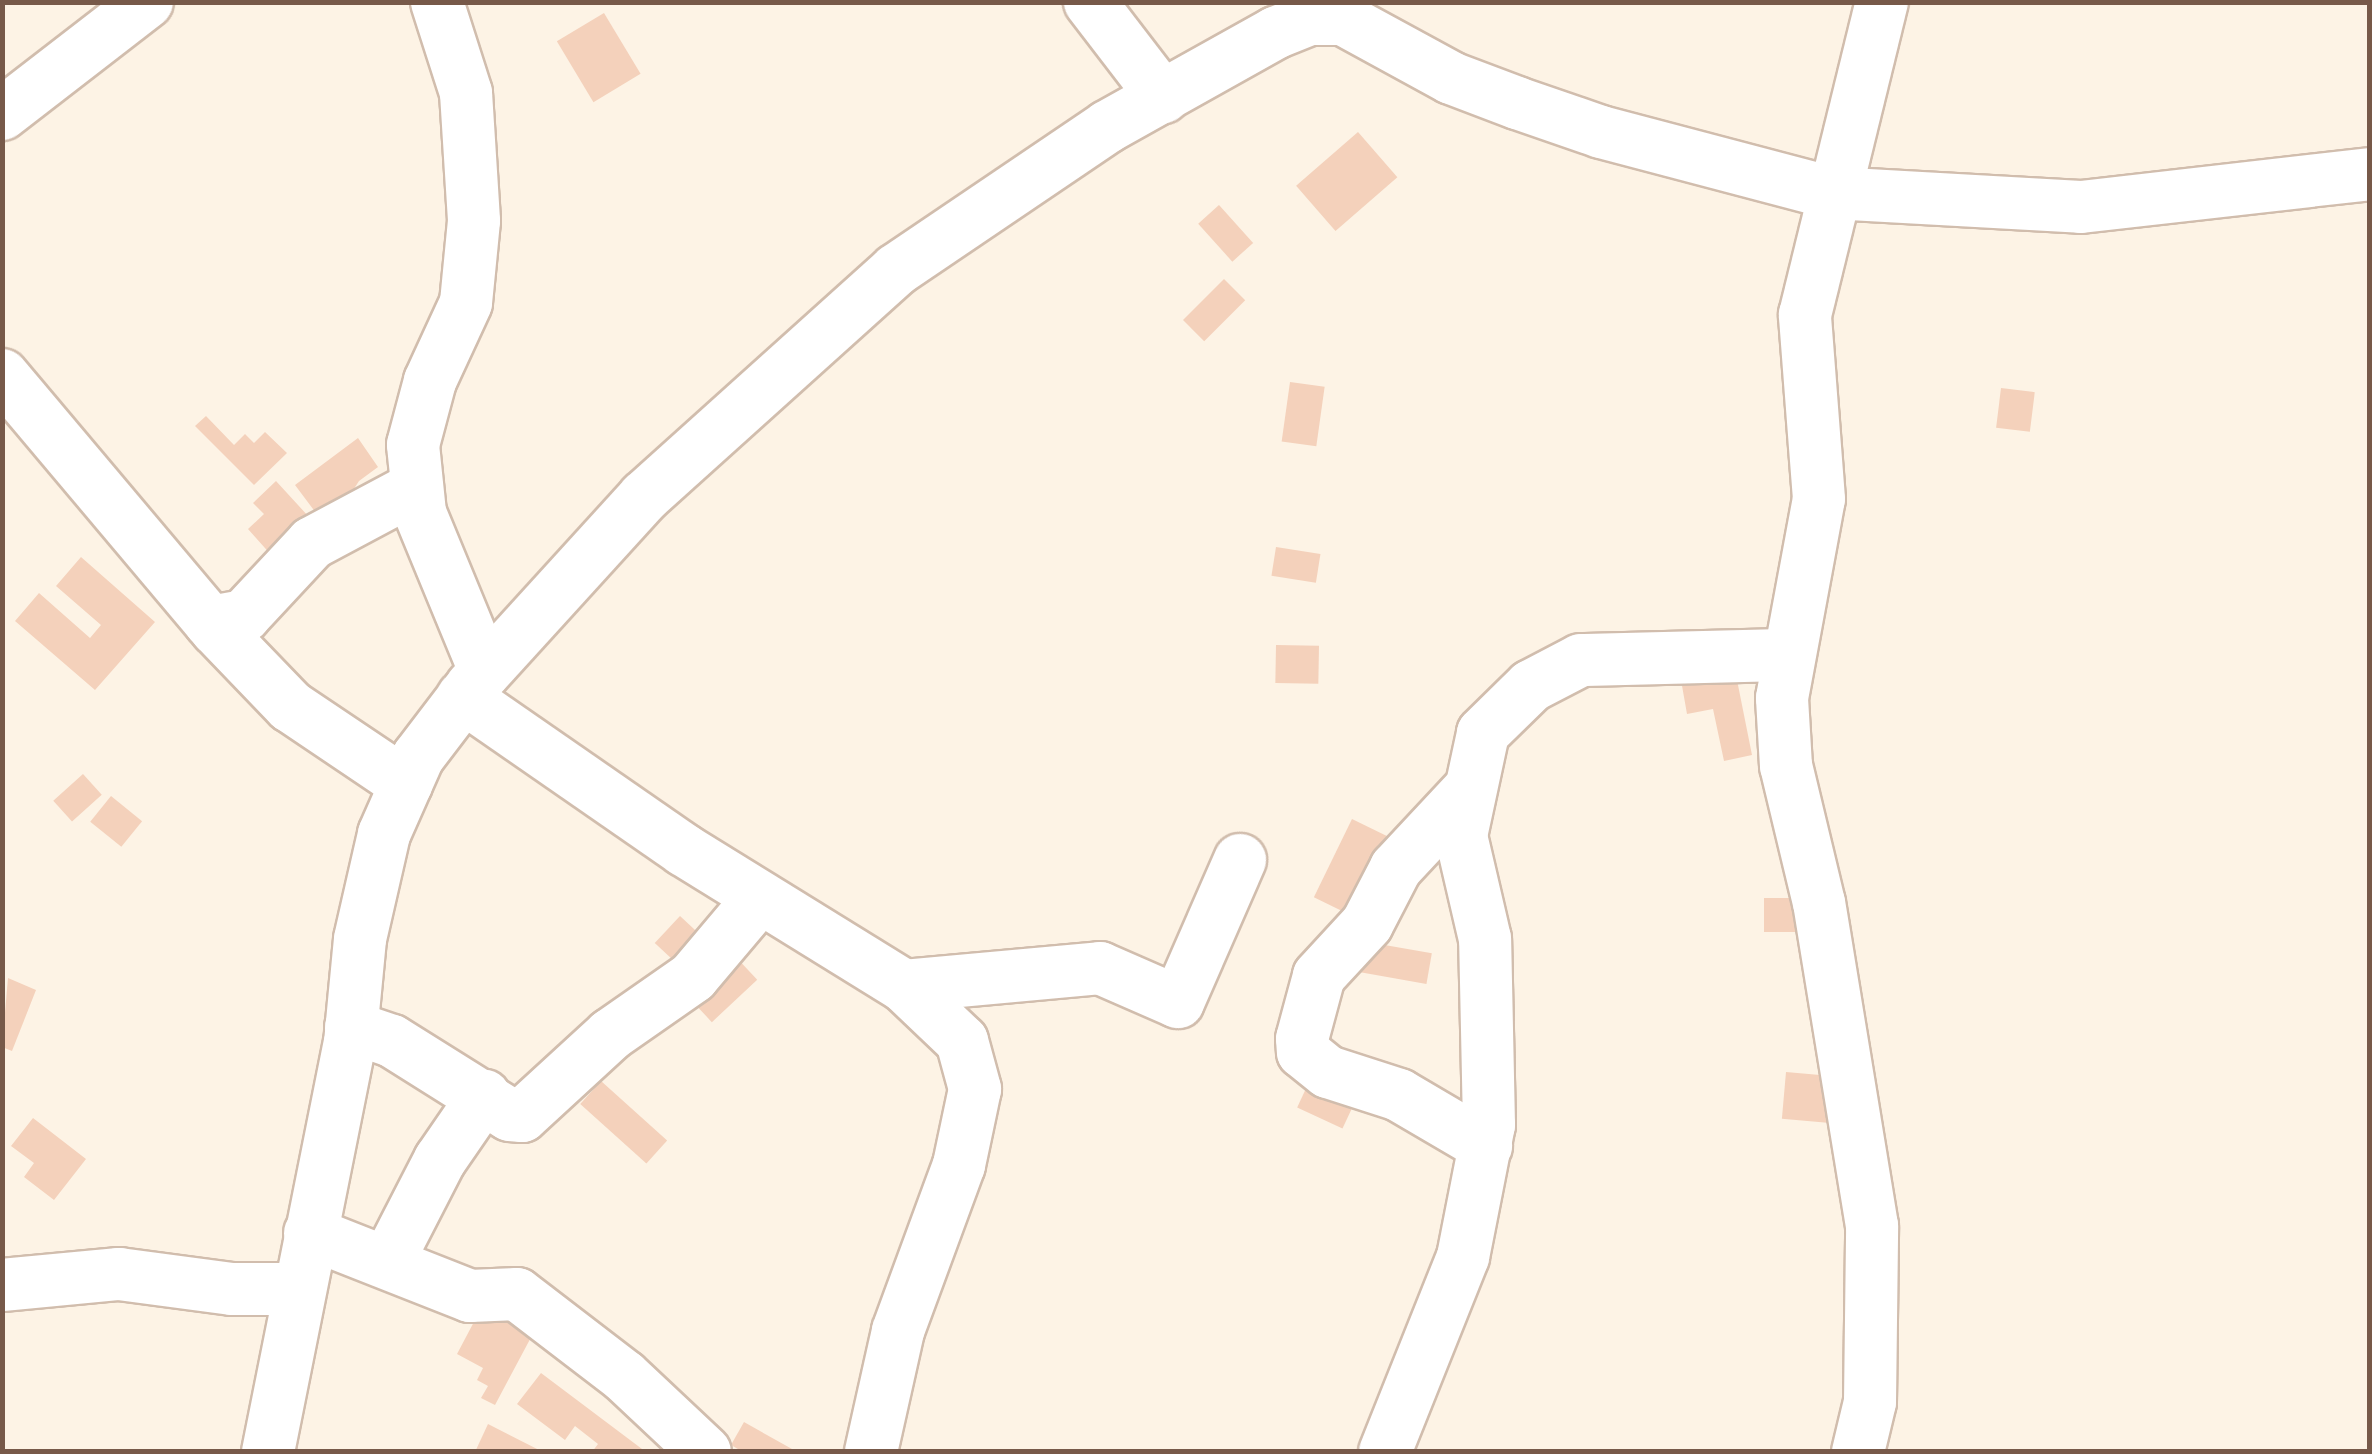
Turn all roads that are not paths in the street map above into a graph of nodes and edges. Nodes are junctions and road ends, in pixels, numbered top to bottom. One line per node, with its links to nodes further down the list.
1 (147, 2): 6 (street)
2 (437, 2): 10 (street)
3 (1090, 2): 5 (street)
4 (1882, 2): 8 (street)
5 (1163, 97): 8 (street); 13 (street)
6 (2, 114)
7 (2370, 174): 8 (street)
8 (1832, 192): 12 (street)
9 (2, 376): 11 (street)
10 (417, 487): 11 (street); 13 (street)
11 (210, 622): 14 (street)
12 (1787, 654): 15 (street); 30 (street)
13 (474, 684): 14 (street); 17 (street)
14 (406, 784): 19 (street)
15 (1466, 793): 21 (street); 21 (street)
16 (1240, 860): 18 (street)
17 (758, 898): 18 (street); 20 (street)
18 (904, 986): 28 (street)
19 (351, 1027): 20 (street); 22 (street)
20 (484, 1096): 23 (street)
21 (1486, 1146): 29 (street)
22 (310, 1232): 23 (street); 25 (street)
23 (388, 1261): 27 (street)
24 (2, 1284): 25 (street)
25 (298, 1289): 26 (street)
26 (268, 1452)
27 (705, 1452)
28 (870, 1452)
29 (1385, 1452)
30 (1858, 1452)

